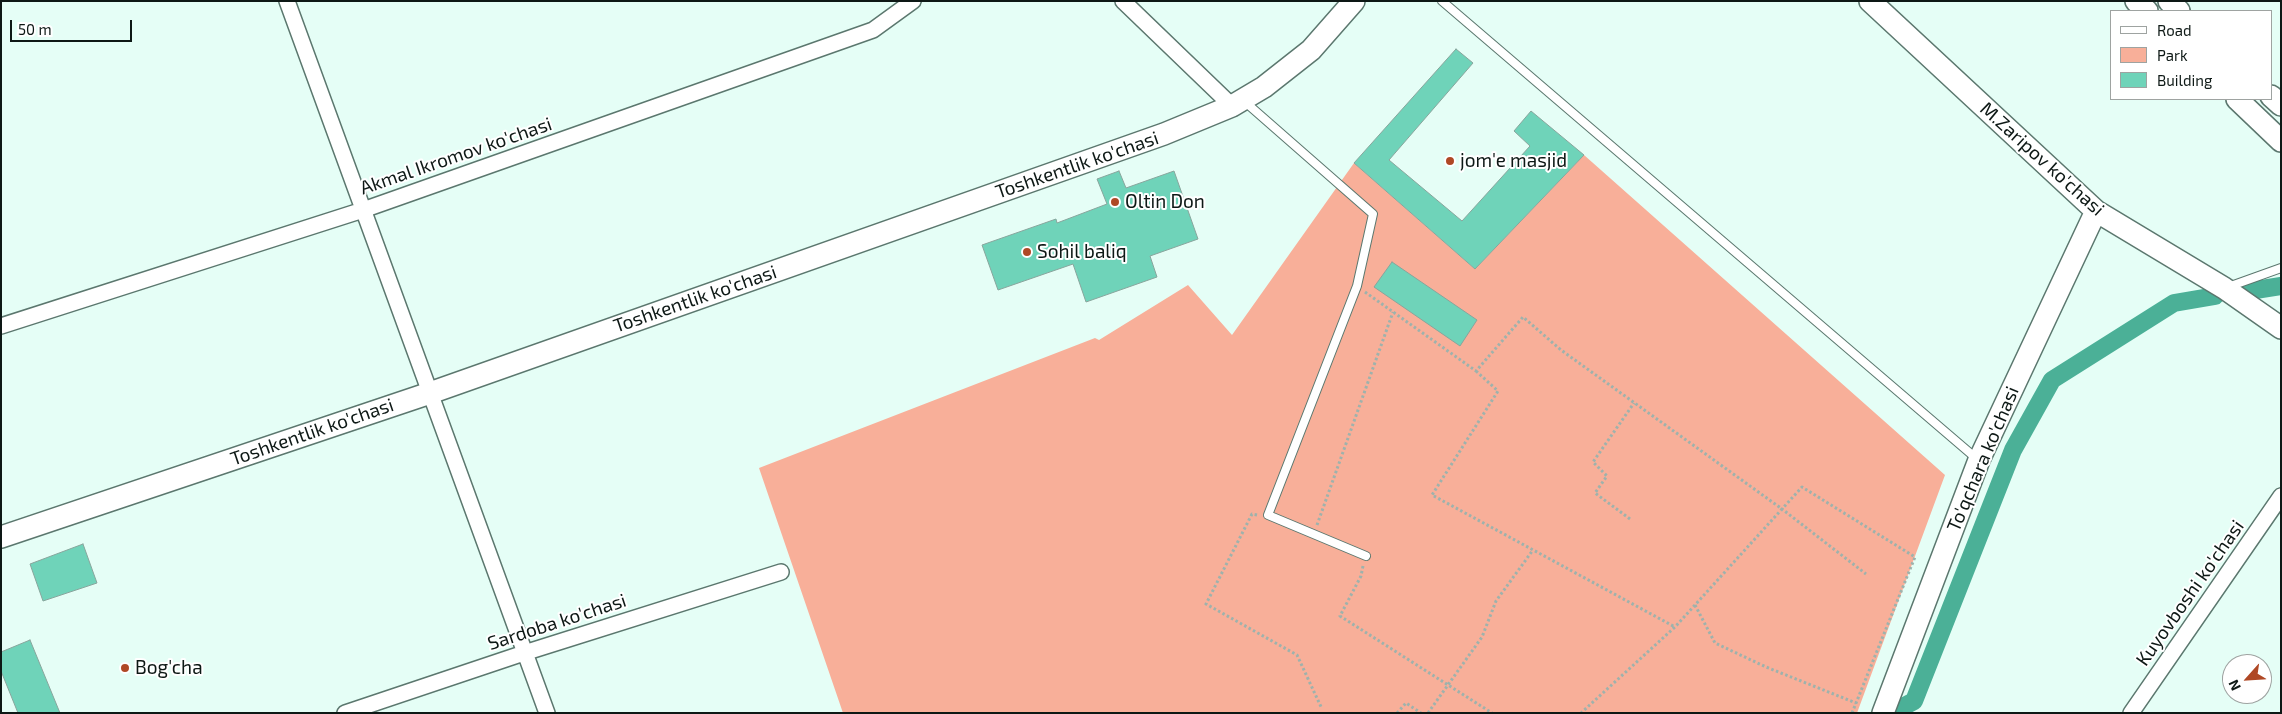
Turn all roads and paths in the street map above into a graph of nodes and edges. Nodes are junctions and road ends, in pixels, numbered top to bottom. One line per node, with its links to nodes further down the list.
1 (287, 1): 16 (street)
2 (913, 1): 16 (street, Akmal Ikromov ko'chasi)
3 (1123, 1): 13 (street)
4 (1354, 1): 13 (main road, Toshkentlik ko'chasi)
5 (1442, 1): 27 (lane)
6 (1870, 1): 17 (main road, M.Zaripov ko'chasi)
7 (2136, 1): 9 (main road)
8 (2169, 1): 10 (main road)
9 (2145, 10)
10 (2178, 10)
11 (2272, 97): 14 (main road)
12 (2238, 100): 15 (main road)
13 (1237, 103): 19 (lane); 25 (main road, Toshkentlik ko'chasi)
14 (2281, 106)
15 (2281, 141)
16 (363, 210): 22 (street, Akmal Ikromov ko'chasi); 25 (street)
17 (2096, 211): 20 (main road, M.Zaripov ko'chasi); 27 (main road, To'qchara ko'chasi)
18 (2281, 268): 20 (lane)
19 (1357, 286): 21 (path); 30 (lane)
20 (2224, 288): 23 (main road, M.Zaripov ko'chasi)
21 (1393, 312): 24 (path); 32 (path)
22 (1, 326)
23 (2281, 328)
24 (1476, 371): 26 (path); 34 (path)
25 (430, 393): 33 (main road, Toshkentlik ko'chasi); 40 (street)
26 (1634, 403): 29 (path); 31 (path)
27 (1979, 460): 52 (main road, To'qchara ko'chasi)
28 (2281, 496): 53 (street, Kuyovboshi ko'chasi)
29 (1782, 509): 37 (path); 38 (path); 42 (path)
30 (1268, 516): 32 (lane); 43 (path)
31 (1630, 519)
32 (1313, 535): 35 (lane)
33 (1, 537)
34 (1533, 550): 39 (path); 41 (path)
35 (1366, 556): 41 (path)
36 (781, 572): 40 (street, Sardoba ko'chasi)
37 (1866, 574)
38 (1695, 605): 39 (path); 42 (path)
39 (1675, 627): 50 (path)
40 (524, 653): 44 (street, Sardoba ko'chasi); 45 (street)
41 (1449, 685): 48 (path); 49 (path)
42 (1856, 703): 51 (path)
43 (1322, 709)
44 (345, 713)
45 (547, 713)
46 (1397, 713): 47 (path)
47 (1421, 713)
48 (1428, 713)
49 (1492, 713)
50 (1581, 713)
51 (1852, 713)
52 (1884, 713)
53 (2131, 713)

